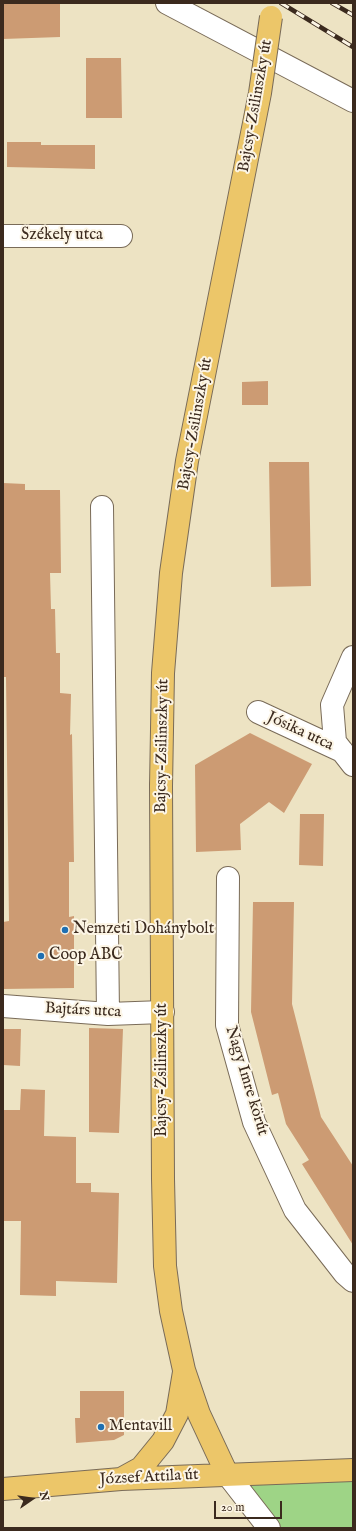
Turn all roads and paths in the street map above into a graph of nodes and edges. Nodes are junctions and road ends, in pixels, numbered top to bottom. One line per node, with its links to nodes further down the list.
1 (167, 3): 3 (street)
2 (272, 10): 12 (main road, Bajcsy-Zsilinszky út, bridge)
3 (353, 102)
4 (3, 236): 5 (street, Székely utca)
5 (121, 236)
6 (102, 507): 13 (street)
7 (353, 657): 9 (street)
8 (258, 712): 9 (street, Jósika utca)
9 (343, 752)
10 (228, 878): 14 (street, Nagy Imre körút)
11 (3, 1006): 13 (street, Bajtárs utca)
12 (163, 1012): 13 (street, Bajtárs utca); 15 (main road, Bajcsy-Zsilinszky út)
13 (108, 1014)
14 (353, 1281)
15 (184, 1370): 17 (main road, Bajcsy-Zsilinszky út); 18 (main road)
16 (353, 1470): 17 (main road)
17 (227, 1474): 18 (main road, József Attila út); 20 (street)
18 (121, 1479): 19 (main road, József Attila út)
19 (3, 1489)
20 (269, 1528)

